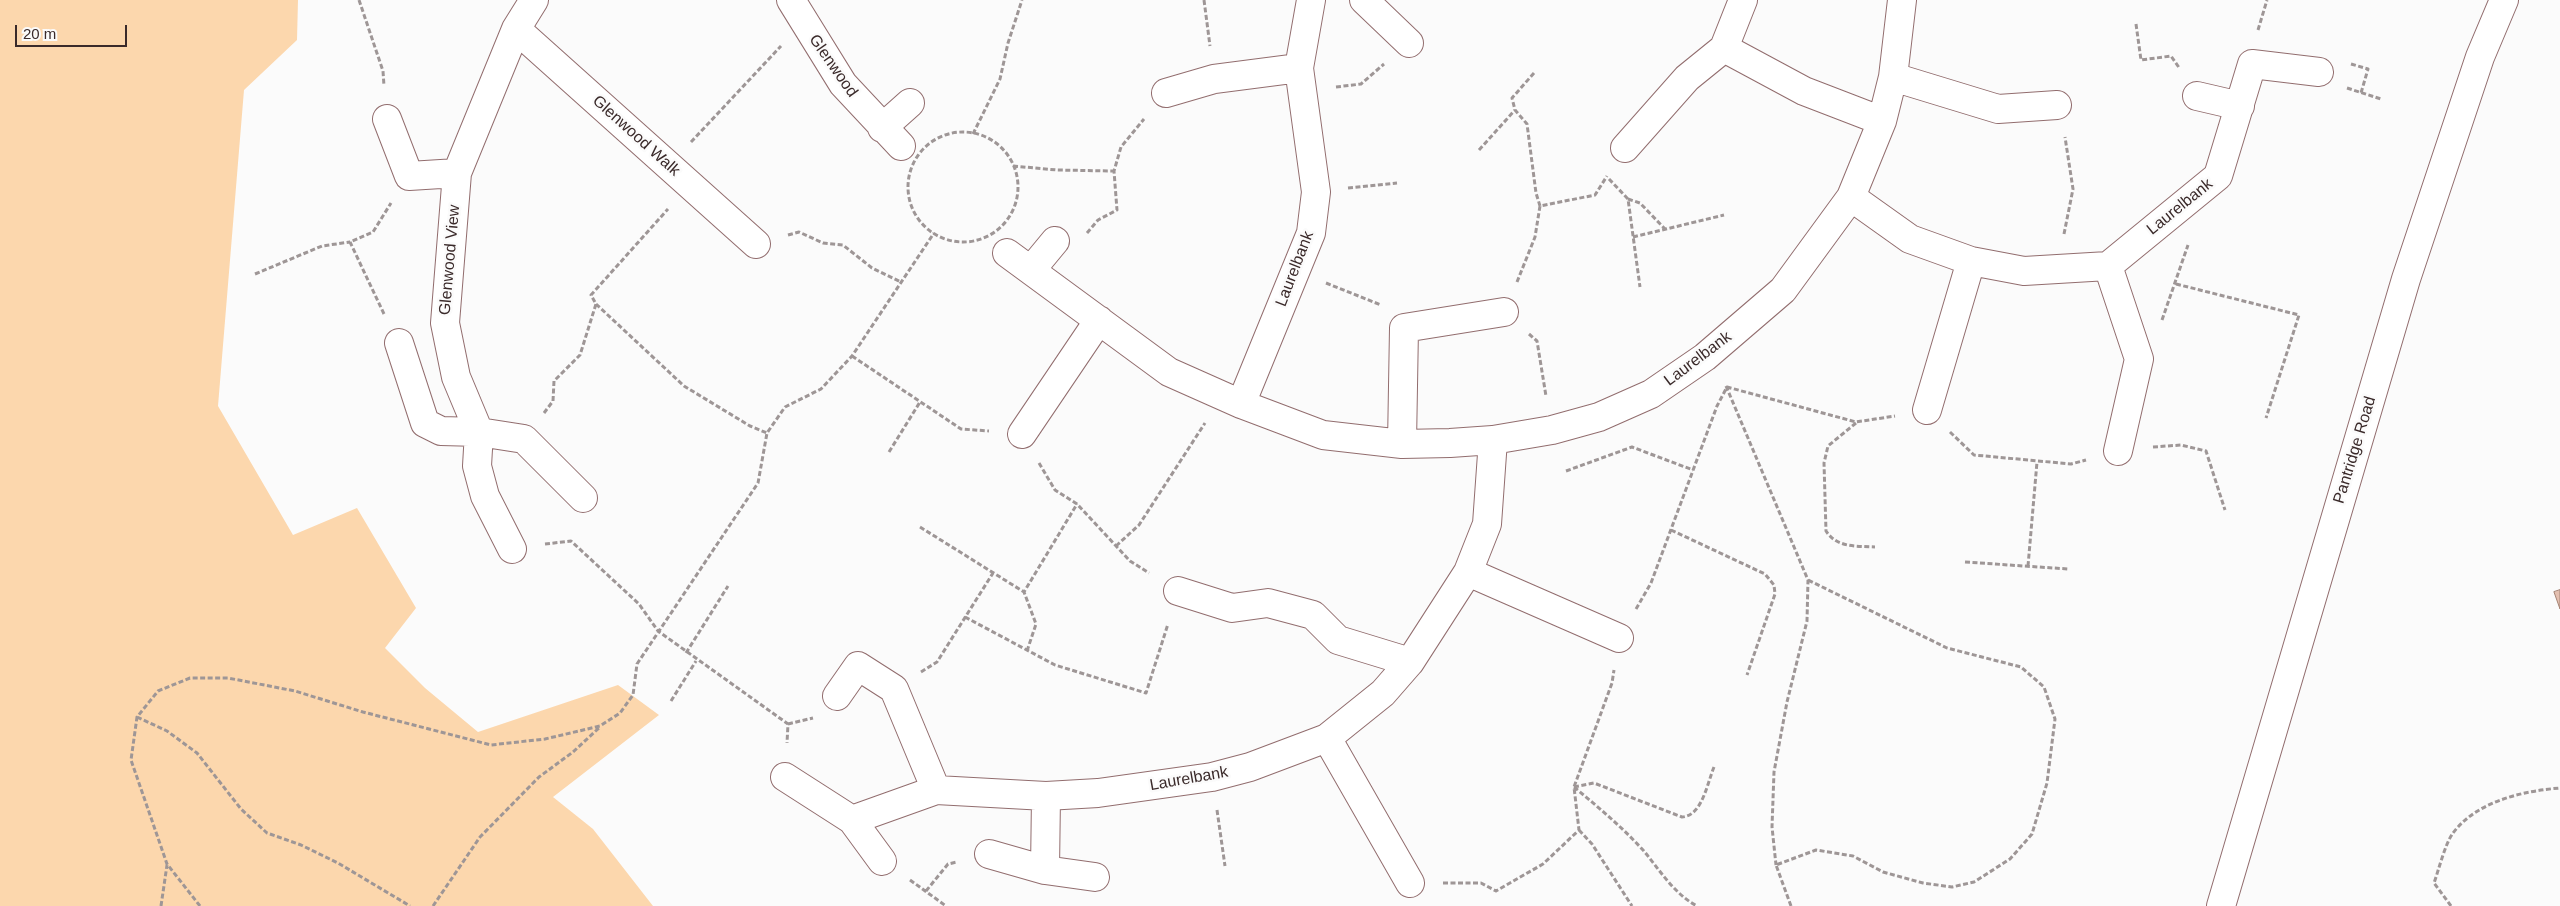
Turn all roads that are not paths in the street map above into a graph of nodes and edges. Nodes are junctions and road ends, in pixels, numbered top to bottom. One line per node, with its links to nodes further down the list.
1 (534, 0): 8 (street, Glenwood View)
2 (1311, 0): 13 (street, Laurelbank)
3 (1364, 0): 9 (street)
4 (1743, 0): 10 (street)
5 (1902, 0): 12 (street, Laurelbank)
6 (2504, 0): 59 (street, Pantridge Road)
7 (801, 9): 21 (street, Glenwood)
8 (516, 29): 24 (street, Glenwood View); 27 (street, Glenwood Walk)
9 (1409, 43)
10 (1724, 48): 20 (street); 23 (street)
11 (2319, 72): 18 (street, Laurelbank)
12 (1893, 78): 17 (street); 20 (street, Laurelbank)
13 (1301, 79): 14 (street); 35 (street, Laurelbank)
14 (1166, 93)
15 (2197, 96): 18 (street)
16 (910, 102): 21 (street)
17 (2057, 105)
18 (2240, 106): 30 (street, Laurelbank)
19 (387, 120): 24 (street)
20 (1882, 121): 25 (street, Laurelbank)
21 (882, 128): 22 (street, Glenwood)
22 (901, 146)
23 (1625, 148)
24 (457, 174): 37 (street, Glenwood View)
25 (1851, 197): 29 (street); 39 (street, Laurelbank)
26 (1055, 241): 31 (street)
27 (756, 244)
28 (1007, 253): 31 (street, Laurelbank)
29 (1971, 261): 30 (street); 36 (street)
30 (2108, 266): 41 (street)
31 (1030, 270): 33 (street, Laurelbank)
32 (1504, 312): 40 (street)
33 (1099, 320): 35 (street, Laurelbank); 38 (street)
34 (399, 342): 37 (street)
35 (1232, 400): 40 (street, Laurelbank)
36 (1927, 410)
37 (479, 432): 42 (street); 43 (street, Glenwood View)
38 (1022, 434)
39 (1493, 440): 40 (street, Laurelbank); 44 (street, Laurelbank)
40 (1402, 444)
41 (2118, 451)
42 (582, 498)
43 (512, 549)
44 (1468, 572): 46 (street); 47 (street, Laurelbank)
45 (1178, 590): 47 (street)
46 (1619, 638)
47 (1410, 662): 49 (street, Laurelbank)
48 (837, 696): 51 (street)
49 (1327, 738): 52 (street, Laurelbank); 58 (street)
50 (785, 777): 53 (street)
51 (936, 790): 52 (street, Laurelbank); 53 (street, Laurelbank)
52 (1046, 796): 56 (street)
53 (852, 820): 55 (street)
54 (989, 854): 56 (street)
55 (882, 861)
56 (1045, 870): 57 (street)
57 (1095, 876)
58 (1410, 883)
59 (2221, 906)

